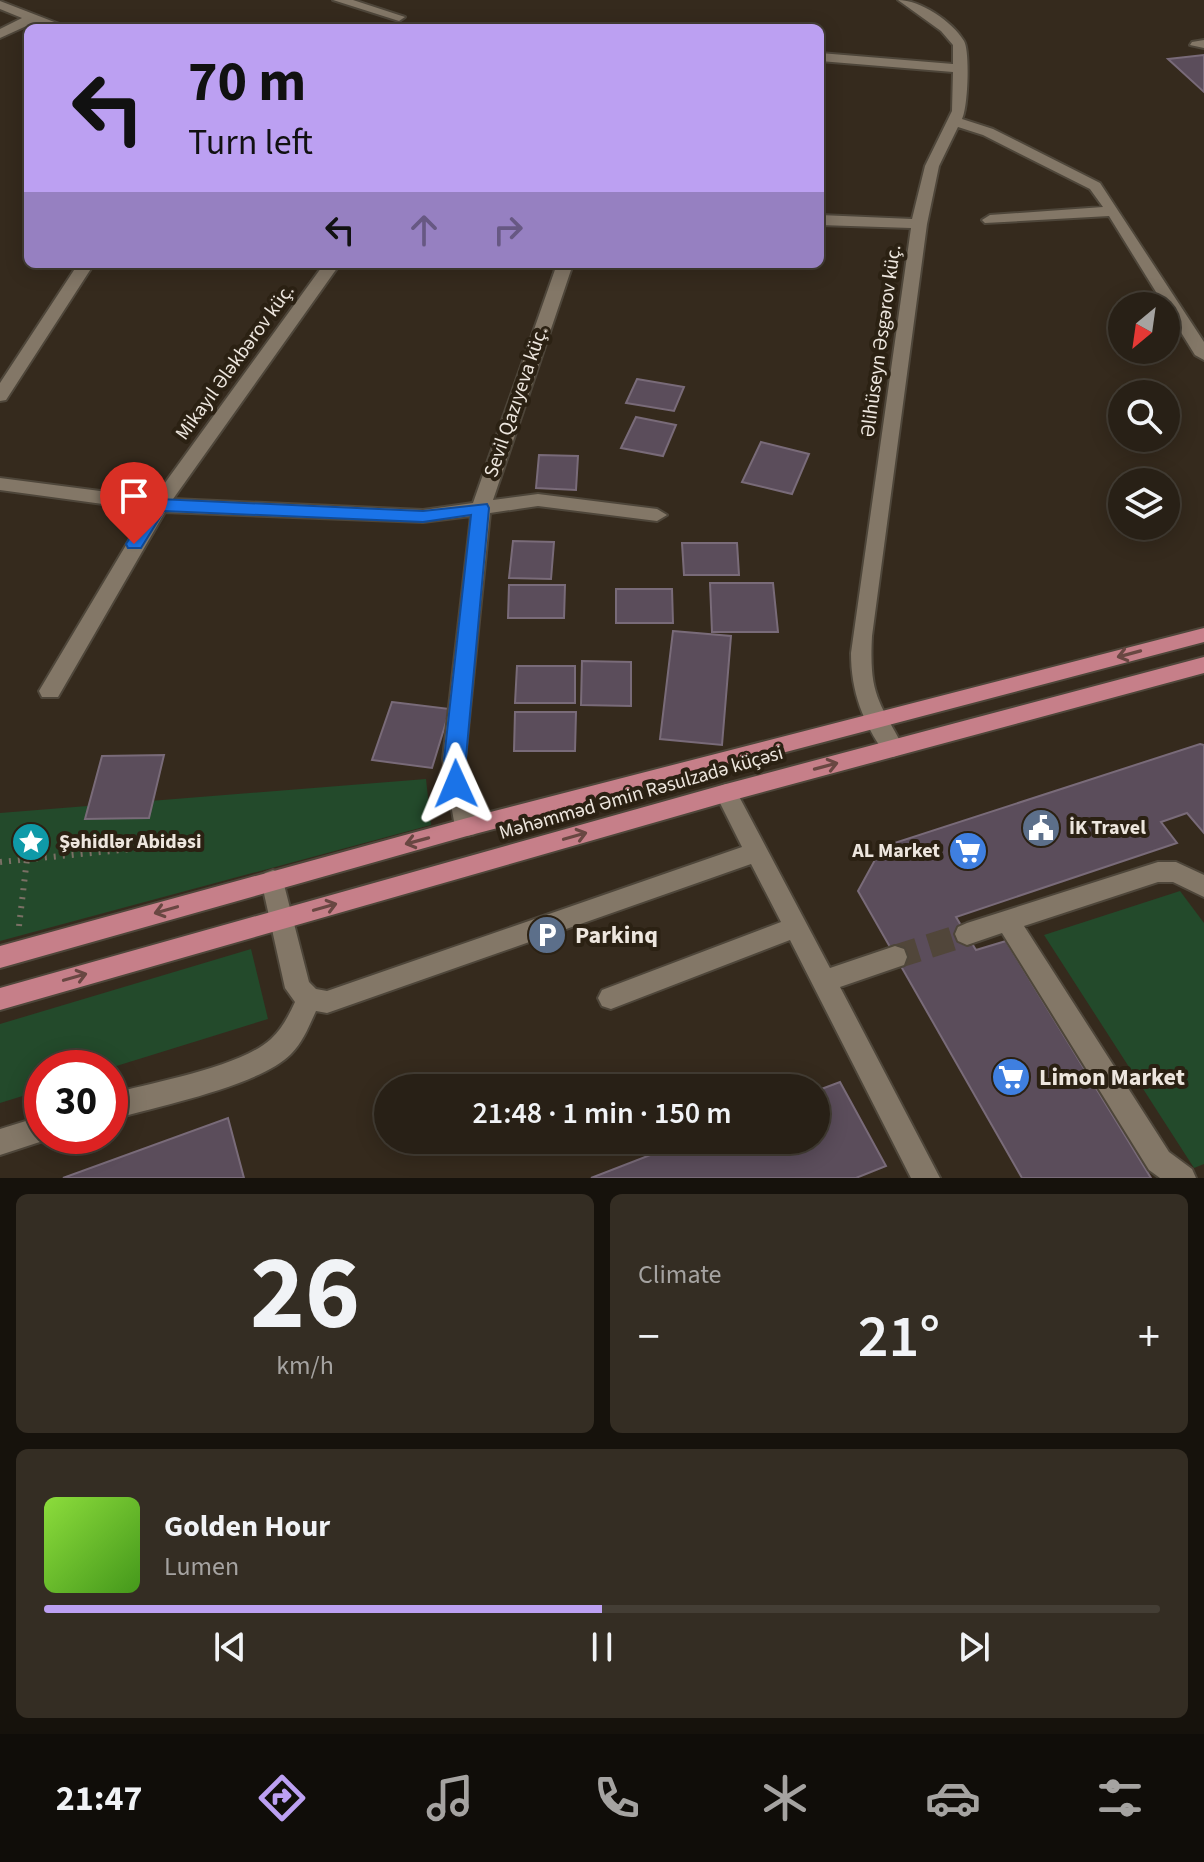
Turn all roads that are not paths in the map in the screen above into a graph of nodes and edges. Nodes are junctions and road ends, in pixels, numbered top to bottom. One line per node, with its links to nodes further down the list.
1 (339, 0): 4 (street)
2 (904, 0): 9 (street, Əlihüseyn Əsgərov küç.)
3 (0, 5): 5 (street)
4 (399, 17)
5 (30, 19): 6 (street); 7 (street)
6 (45, 24)
7 (0, 34)
8 (824, 57): 9 (street)
9 (962, 69): 10 (street, Əlihüseyn Əsgərov küç.)
10 (955, 121): 11 (street); 14 (street, Əlihüseyn Əsgərov küç.)
11 (1114, 211): 13 (street); 18 (street)
12 (824, 220): 14 (street)
13 (990, 220)
14 (919, 224): 27 (street, Əlihüseyn Əsgərov küç.)
15 (83, 268): 19 (street)
16 (329, 268): 21 (street, Mikayıl Ələkbərov küç.)
17 (564, 268): 22 (street, Sevil Qazıyeva küç.)
18 (1204, 355)
19 (0, 396)
20 (0, 484): 21 (street)
21 (159, 505): 22 (street); 26 (street, Mikayıl Ələkbərov küç.)
22 (481, 508): 23 (street); 30 (street, Sevil Qazıyeva küç.)
23 (657, 515)
24 (1204, 635): 27 (main road, Məhəmməd Əmin Rəsulzadə küçəsi, one-way to 27)
25 (1204, 665): 28 (main road, Məhəmməd Əmin Rəsulzadə küçəsi)
26 (50, 691)
27 (872, 721): 28 (street); 30 (main road, Məhəmməd Əmin Rəsulzadə küçəsi)
28 (893, 748): 29 (main road, Məhəmməd Əmin Rəsulzadə küçəsi, one-way to 28)
29 (726, 793): 31 (street); 34 (main road, Məhəmməd Əmin Rəsulzadə küçəsi, one-way to 29)
30 (467, 827): 32 (main road, Məhəmməd Əmin Rəsulzadə küçəsi, one-way to 32)
31 (757, 852): 36 (street); 43 (street)
32 (273, 880): 34 (street); 38 (main road, Məhəmməd Əmin Rəsulzadə küçəsi, one-way to 38)
33 (1204, 887): 35 (street)
34 (283, 918): 42 (main road, Məhəmməd Əmin Rəsulzadə küçəsi, one-way to 34); 43 (street)
35 (1008, 922): 37 (street); 48 (street)
36 (797, 927): 40 (street); 41 (street)
37 (967, 934)
38 (8, 955)
39 (895, 957): 40 (street)
40 (825, 981): 47 (street)
41 (611, 998)
42 (0, 999)
43 (309, 999): 44 (street)
44 (128, 1101)
45 (24, 1135): 46 (street)
46 (0, 1142)
47 (926, 1178)
48 (1182, 1178)

